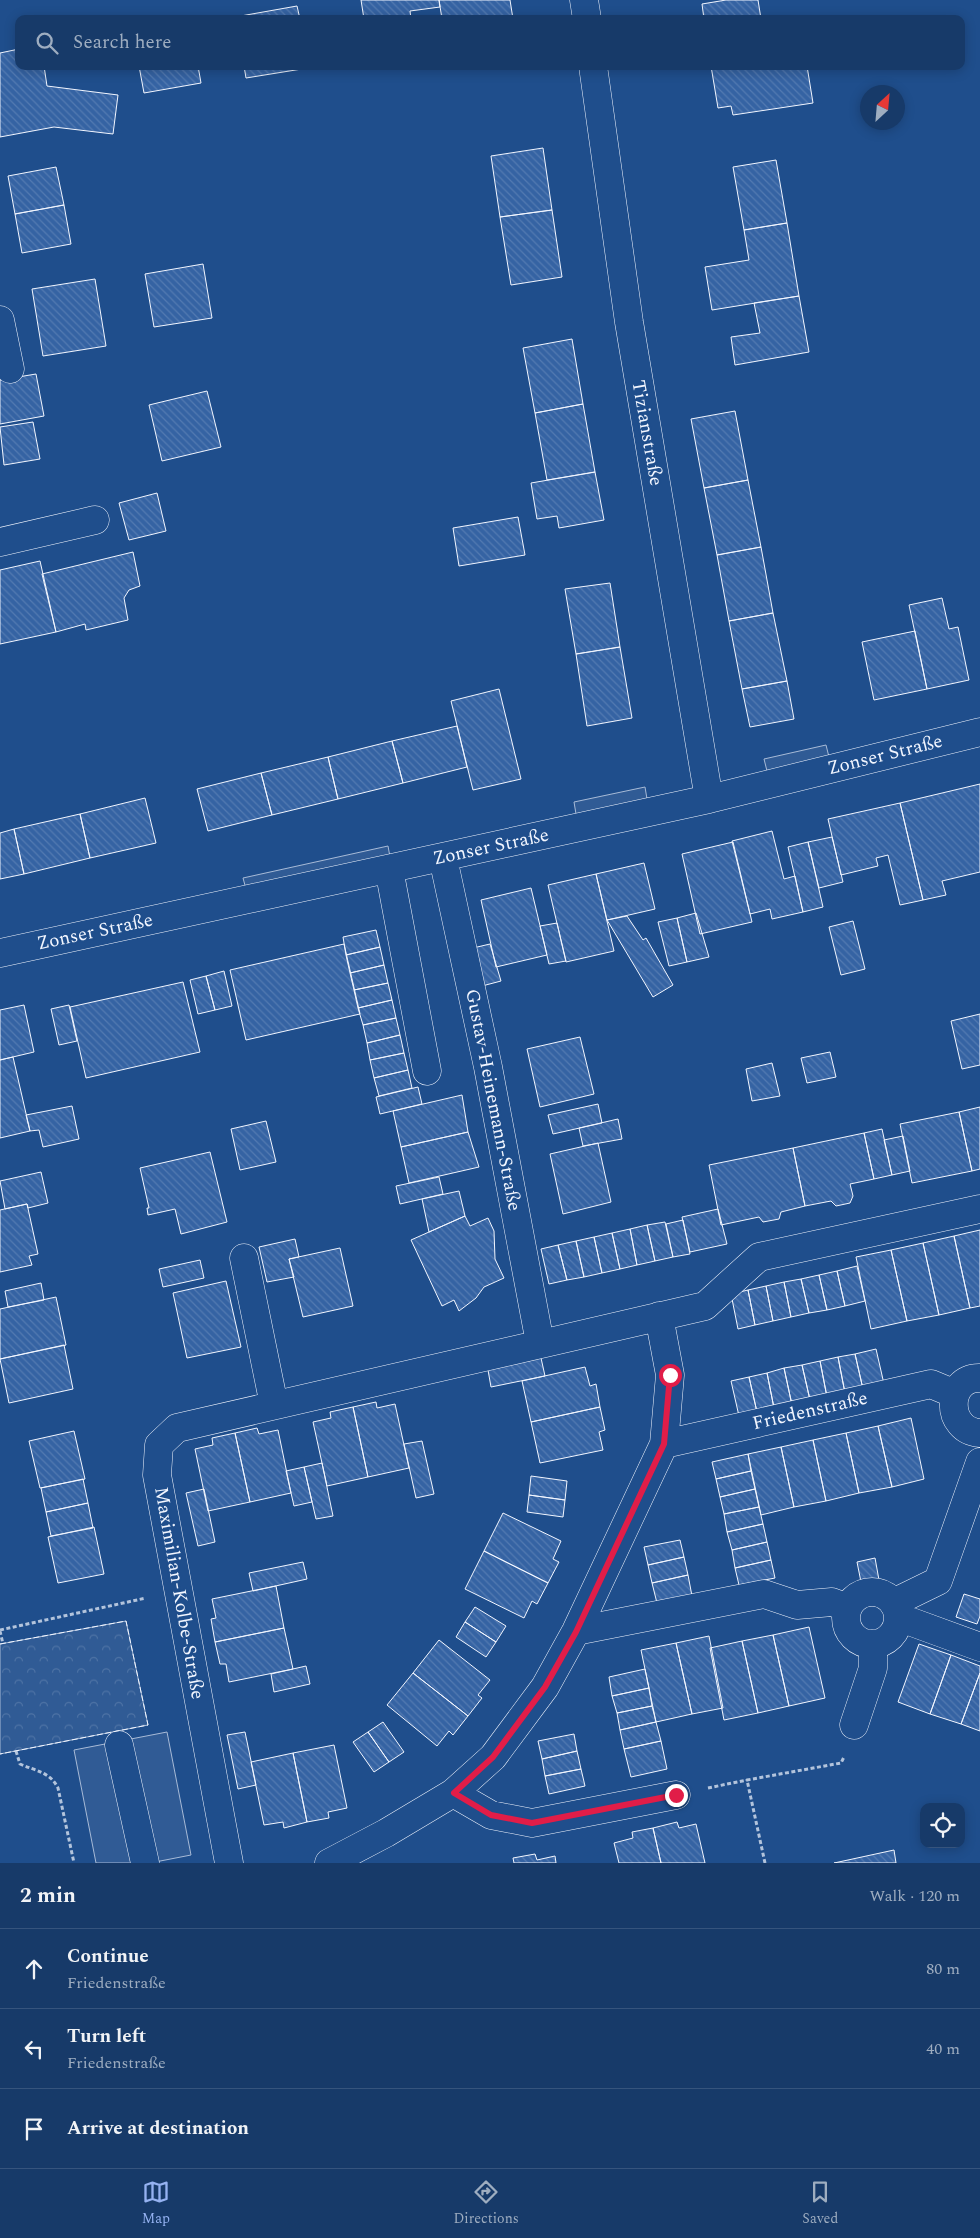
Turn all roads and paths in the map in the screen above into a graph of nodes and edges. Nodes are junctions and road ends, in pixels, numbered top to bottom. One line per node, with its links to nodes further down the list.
1 (584, 0): 2 (street)
2 (586, 15)
3 (595, 70): 9 (street, Tizianstraße)
4 (0, 320): 5 (street)
5 (10, 369)
6 (95, 520): 7 (street)
7 (0, 542)
8 (980, 732): 9 (street, Zonser Straße)
9 (709, 799): 10 (street, Zonser Straße)
10 (443, 858): 11 (street, Zonser Straße); 17 (street, Gustav-Heinemann-Straße)
11 (389, 869): 12 (street, Zonser Straße); 13 (street)
12 (0, 953)
13 (427, 1071)
14 (980, 1209): 16 (street, Maximilian-Kolbe-Straße)
15 (244, 1258): 20 (street)
16 (659, 1316): 17 (street, Maximilian-Kolbe-Straße); 22 (street)
17 (540, 1344): 20 (street, Maximilian-Kolbe-Straße)
18 (980, 1378): 19 (street)
19 (956, 1394): 21 (street); 22 (street, Friedenstraße)
20 (274, 1405): 24 (street, Maximilian-Kolbe-Straße)
21 (980, 1432)
22 (664, 1444): 28 (street)
23 (980, 1462): 26 (street)
24 (178, 1591): 27 (path); 39 (street, Maximilian-Kolbe-Straße)
25 (848, 1608): 26 (street); 28 (street); 30 (street)
26 (895, 1610): 30 (street); 31 (street)
27 (0, 1630): 29 (path)
28 (576, 1632): 35 (street)
29 (3, 1644)
30 (873, 1644): 32 (street)
31 (980, 1647)
32 (854, 1725): 41 (path)
33 (119, 1745): 38 (street)
34 (16, 1751): 37 (path)
35 (454, 1793): 36 (street); 40 (street)
36 (676, 1795)
37 (74, 1863)
38 (144, 1863)
39 (229, 1863)
40 (329, 1863)
41 (764, 1863)

